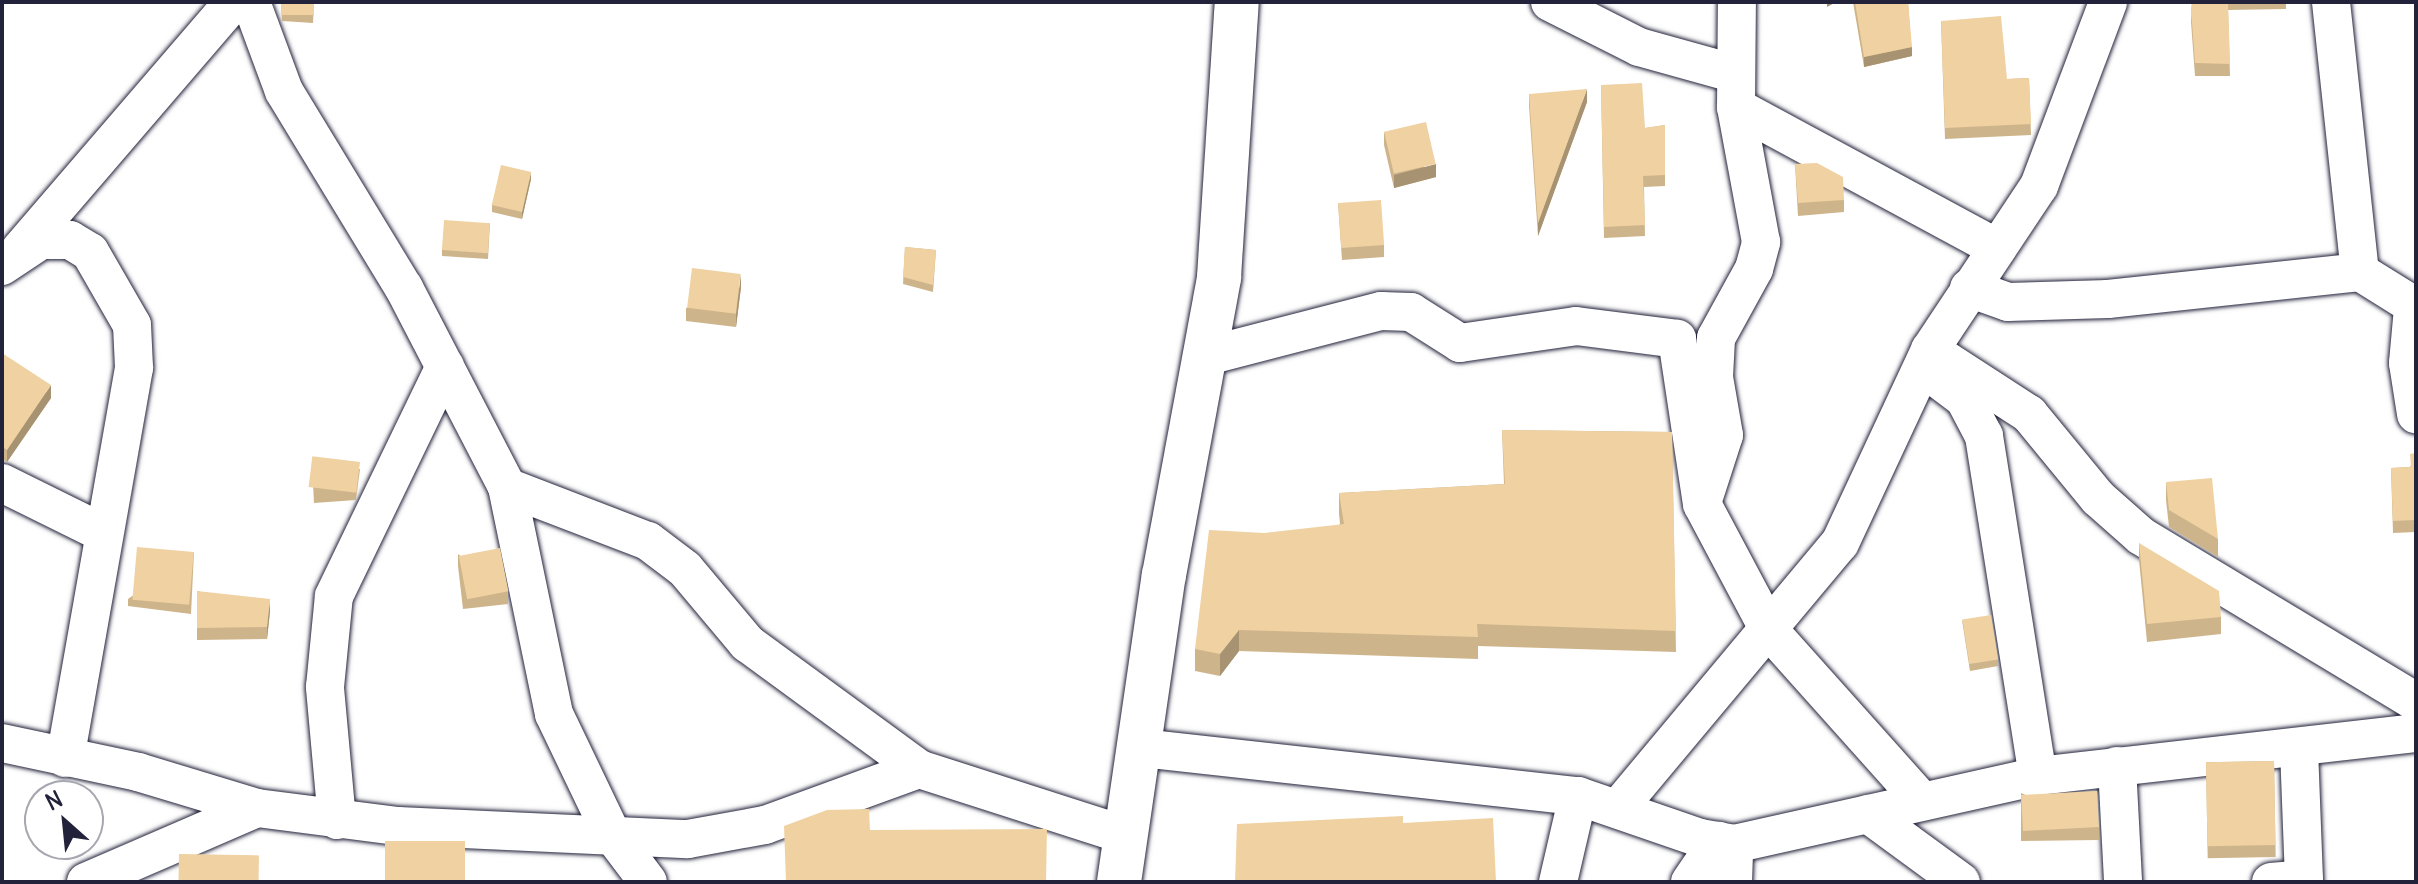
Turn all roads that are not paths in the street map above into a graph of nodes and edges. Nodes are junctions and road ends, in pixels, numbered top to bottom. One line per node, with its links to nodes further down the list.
1 (233, 2): 10 (street)
2 (251, 2): 16 (street)
3 (1237, 2): 14 (main road)
4 (1550, 2): 8 (street)
5 (1737, 2): 8 (street)
6 (2108, 2): 9 (street)
7 (2331, 2): 11 (street)
8 (1734, 90): 9 (street); 20 (street)
9 (1997, 248): 12 (street)
10 (11, 258): 21 (street)
11 (2360, 272): 12 (street); 13 (street)
12 (1969, 288): 15 (street)
13 (2414, 308): 17 (street)
14 (1203, 357): 20 (street); 26 (main road)
15 (1925, 359): 22 (street); 23 (street); 31 (street)
16 (445, 366): 19 (street); 37 (street)
17 (2416, 414)
18 (2, 483): 21 (street)
19 (507, 487): 30 (street); 38 (street)
20 (1702, 504): 22 (street)
21 (103, 533): 28 (street)
22 (1769, 630): 33 (street); 34 (street)
23 (2416, 702)
24 (2416, 733): 27 (street)
25 (2, 743): 28 (street)
26 (1141, 748): 32 (street); 39 (main road)
27 (2299, 749): 29 (street); 41 (street)
28 (65, 758): 35 (street)
29 (2117, 766): 31 (street); 49 (street)
30 (919, 769): 38 (street); 39 (street)
31 (2038, 776): 33 (street)
32 (1578, 796): 34 (street); 45 (street)
33 (1922, 801): 36 (street)
34 (1619, 807): 40 (street)
35 (257, 808): 37 (street); 42 (street)
36 (1868, 814): 40 (street); 48 (street)
37 (337, 820): 38 (street)
38 (611, 833): 43 (street)
39 (1125, 835): 44 (main road)
40 (1726, 843): 46 (street); 47 (street)
41 (2293, 881)
42 (86, 882)
43 (648, 882)
44 (1119, 882)
45 (1558, 882)
46 (1690, 882)
47 (1733, 882)
48 (1961, 882)
49 (2123, 882)

